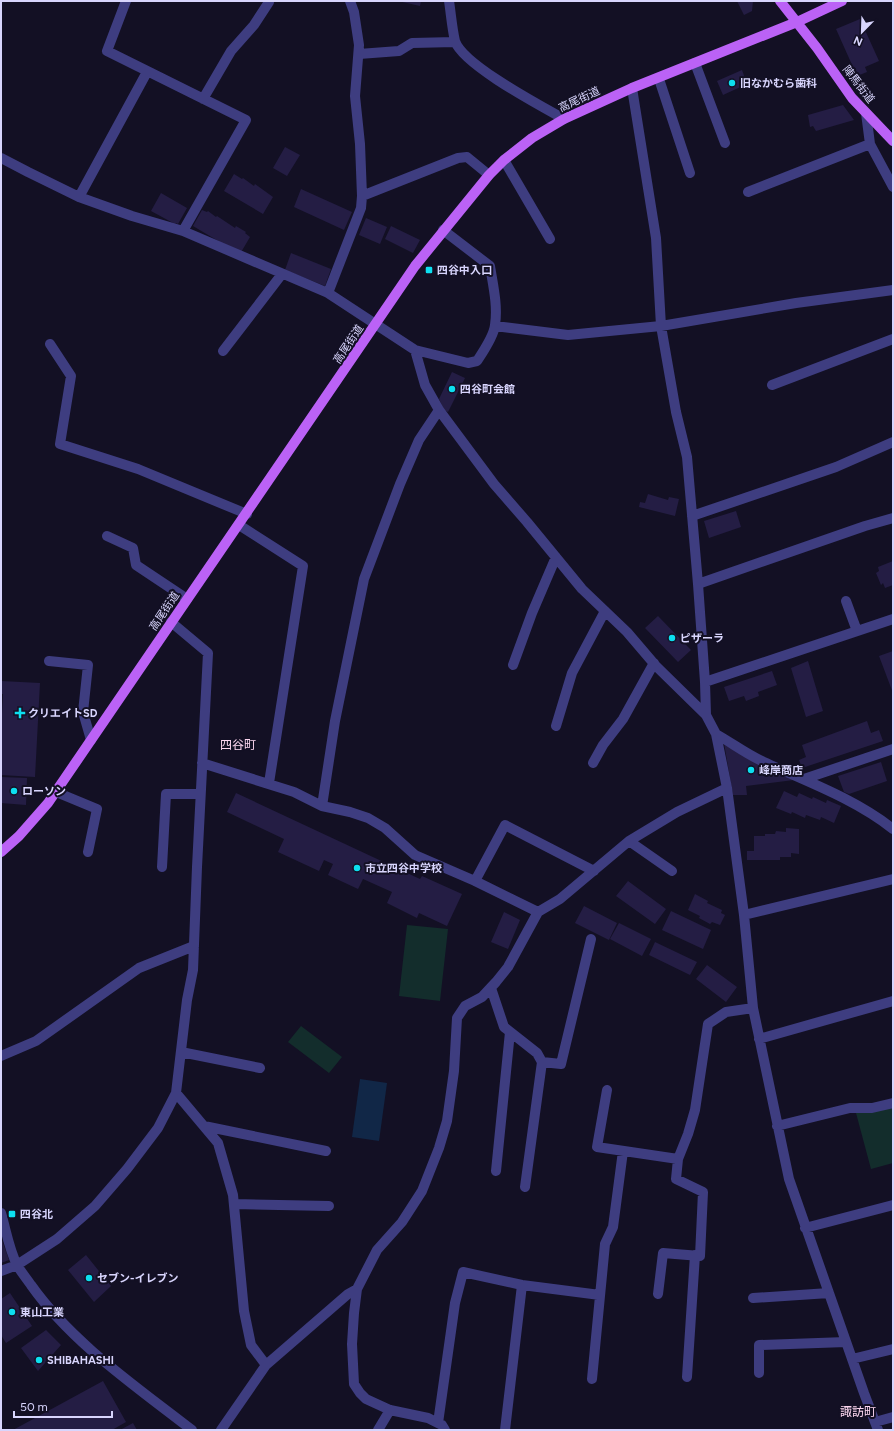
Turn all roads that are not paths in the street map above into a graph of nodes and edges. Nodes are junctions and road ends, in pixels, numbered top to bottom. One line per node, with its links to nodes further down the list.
1 (126, 1): 11 (street)
2 (350, 1): 9 (street)
3 (449, 1): 8 (street)
4 (780, 1): 7 (main road, 陣馬街道)
5 (842, 1): 7 (main road, 高尾街道)
6 (269, 2): 14 (street)
7 (797, 22): 10 (main road, 高尾街道); 15 (main road, 陣馬街道)
8 (455, 42): 9 (street); 16 (street)
9 (359, 54): 26 (street)
10 (695, 64): 12 (main road, 高尾街道); 18 (street)
11 (147, 72): 14 (street); 27 (street)
12 (659, 78): 13 (main road, 高尾街道); 22 (street)
13 (632, 88): 16 (main road, 高尾街道); 36 (street)
14 (203, 99): 29 (street)
15 (866, 113): 17 (main road, 陣馬街道); 19 (street)
16 (564, 119): 21 (main road, 高尾街道)
17 (893, 141)
18 (725, 143)
19 (870, 144): 24 (street); 25 (street)
20 (1, 158): 27 (street)
21 (504, 160): 23 (main road, 高尾街道); 30 (street)
22 (690, 172)
23 (489, 175): 26 (street); 28 (main road, 高尾街道)
24 (893, 187)
25 (748, 192)
26 (362, 196): 33 (street)
27 (79, 197): 29 (street)
28 (443, 230): 34 (main road, 高尾街道); 35 (street)
29 (183, 232): 31 (street)
30 (550, 239)
31 (282, 274): 33 (street); 40 (street)
32 (893, 290): 36 (street)
33 (328, 293): 34 (street)
34 (376, 325): 39 (street); 44 (main road, 高尾街道)
35 (495, 326): 36 (street); 39 (street)
36 (661, 326): 45 (street)
37 (893, 339): 41 (street)
38 (50, 344): 44 (street)
39 (415, 350): 42 (street)
40 (223, 351)
41 (772, 385)
42 (439, 410): 49 (street); 73 (street)
43 (893, 442): 45 (street)
44 (247, 514): 47 (main road, 高尾街道)
45 (692, 516): 50 (street)
46 (893, 518): 50 (street)
47 (239, 525): 51 (main road, 高尾街道); 69 (street)
48 (107, 536): 51 (street)
49 (556, 557): 53 (street); 59 (street)
50 (698, 584): 60 (street)
51 (187, 599): 55 (main road, 高尾街道)
52 (846, 601): 56 (street)
53 (605, 611): 58 (street); 62 (street)
54 (893, 619): 56 (street)
55 (171, 622): 64 (main road, 高尾街道); 66 (street)
56 (857, 631): 60 (street)
57 (49, 661): 64 (street)
58 (654, 663): 61 (street); 67 (street)
59 (512, 665)
60 (705, 682): 61 (street)
61 (706, 715): 63 (street)
62 (556, 726)
63 (716, 734): 68 (street); 70 (street)
64 (91, 740): 71 (main road, 高尾街道)
65 (893, 749): 68 (street)
66 (202, 763): 69 (street); 72 (street)
67 (594, 763)
68 (804, 779): 74 (street)
69 (269, 783): 73 (street)
70 (727, 788): 75 (street); 84 (street)
71 (56, 792): 76 (main road, 高尾街道); 77 (street)
72 (200, 794): 78 (street); 86 (street)
73 (322, 806): 82 (street)
74 (893, 829)
75 (629, 841): 79 (street); 80 (street)
76 (1, 852)
77 (88, 852)
78 (162, 867)
79 (594, 871): 82 (street); 83 (street)
80 (672, 871)
81 (893, 879): 84 (street)
82 (475, 881): 83 (street)
83 (538, 912): 87 (street)
84 (744, 915): 89 (street)
85 (591, 939): 94 (street)
86 (194, 946): 92 (street); 93 (street)
87 (491, 988): 90 (street); 115 (street)
88 (893, 1001): 91 (street)
89 (753, 1008): 91 (street); 103 (street)
90 (510, 1032): 94 (street); 104 (street)
91 (759, 1039): 100 (street)
92 (181, 1052): 95 (street); 97 (street)
93 (1, 1056)
94 (542, 1062): 105 (street)
95 (260, 1068)
96 (607, 1090): 102 (street)
97 (176, 1094): 99 (street); 112 (street)
98 (893, 1103): 100 (street)
99 (204, 1126): 101 (street); 106 (street)
100 (777, 1126): 110 (street)
101 (326, 1151)
102 (623, 1151): 103 (street); 118 (street)
103 (678, 1159): 111 (street)
104 (496, 1171)
105 (525, 1187)
106 (234, 1204): 108 (street); 123 (street)
107 (893, 1205): 110 (street)
108 (329, 1206)
109 (1, 1212): 112 (street)
110 (805, 1228): 116 (street)
111 (695, 1255): 117 (street); 125 (street)
112 (17, 1265): 113 (street); 131 (street)
113 (1, 1271)
114 (522, 1285): 118 (street); 130 (street); 134 (street)
115 (357, 1289): 123 (street); 127 (street)
116 (829, 1293): 119 (street); 120 (street)
117 (658, 1294)
118 (600, 1295): 126 (street)
119 (753, 1298)
120 (846, 1342): 122 (street); 124 (street)
121 (893, 1349): 122 (street)
122 (852, 1360): 129 (street)
123 (266, 1364): 132 (street)
124 (759, 1373)
125 (687, 1377)
126 (592, 1379)
127 (390, 1410): 130 (street); 133 (street)
128 (893, 1417): 129 (street)
129 (877, 1426)
130 (441, 1427)
131 (192, 1430)
132 (221, 1430)
133 (378, 1430)
134 (505, 1430)

